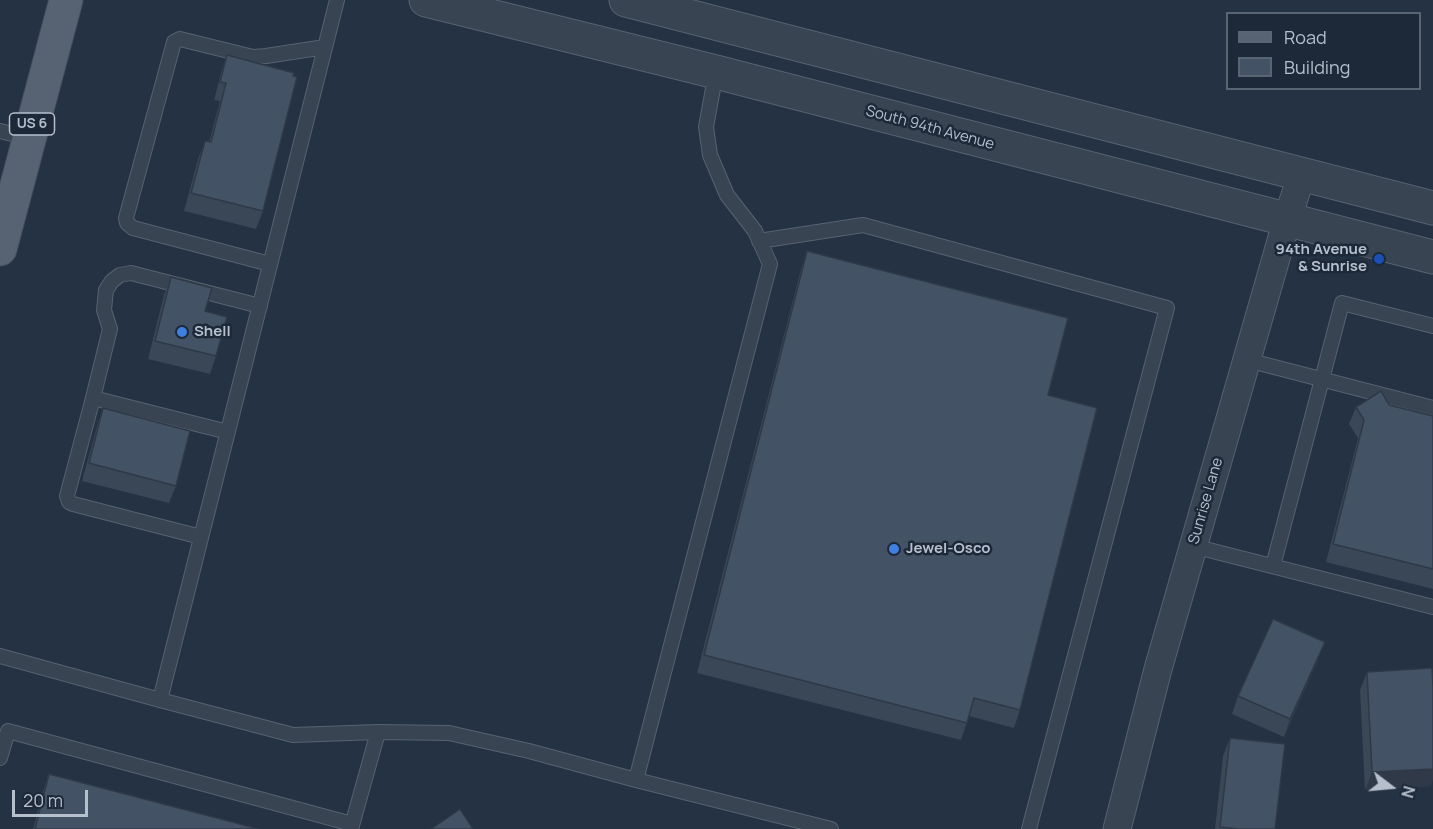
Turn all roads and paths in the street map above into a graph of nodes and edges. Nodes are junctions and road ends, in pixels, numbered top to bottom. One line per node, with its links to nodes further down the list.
1 (66, 0): 7 (main road, US 6)
2 (337, 0): 5 (lane)
3 (426, 0): 6 (street, South 94th Avenue)
4 (626, 0): 8 (street)
5 (325, 47): 14 (lane); 14 (lane)
6 (716, 72): 10 (street, South 94th Avenue); 11 (lane)
7 (14, 135): 12 (main road, US 6)
8 (1302, 174): 9 (street); 10 (street, Sunrise Lane)
9 (1433, 208)
10 (1287, 220): 13 (street, South 94th Avenue); 17 (street, Sunrise Lane)
11 (759, 241): 30 (lane); 33 (lane)
12 (0, 249)
13 (1433, 257)
14 (270, 264): 15 (lane)
15 (260, 306): 19 (lane); 21 (lane)
16 (1433, 326): 18 (lane)
17 (1246, 360): 18 (lane); 23 (street, Sunrise Lane)
18 (1323, 380): 20 (lane); 24 (lane)
19 (93, 398): 21 (lane); 22 (lane)
20 (1433, 408)
21 (228, 432): 22 (lane)
22 (201, 537): 27 (lane)
23 (1192, 546): 24 (lane); 34 (street, Sunrise Lane)
24 (1273, 566): 25 (lane)
25 (1433, 607)
26 (0, 656): 27 (lane)
27 (160, 700): 28 (lane)
28 (378, 732): 30 (lane); 31 (lane)
29 (0, 758): 31 (lane)
30 (636, 780): 32 (lane)
31 (352, 827)
32 (831, 829)
33 (1029, 829)
34 (1117, 829)

